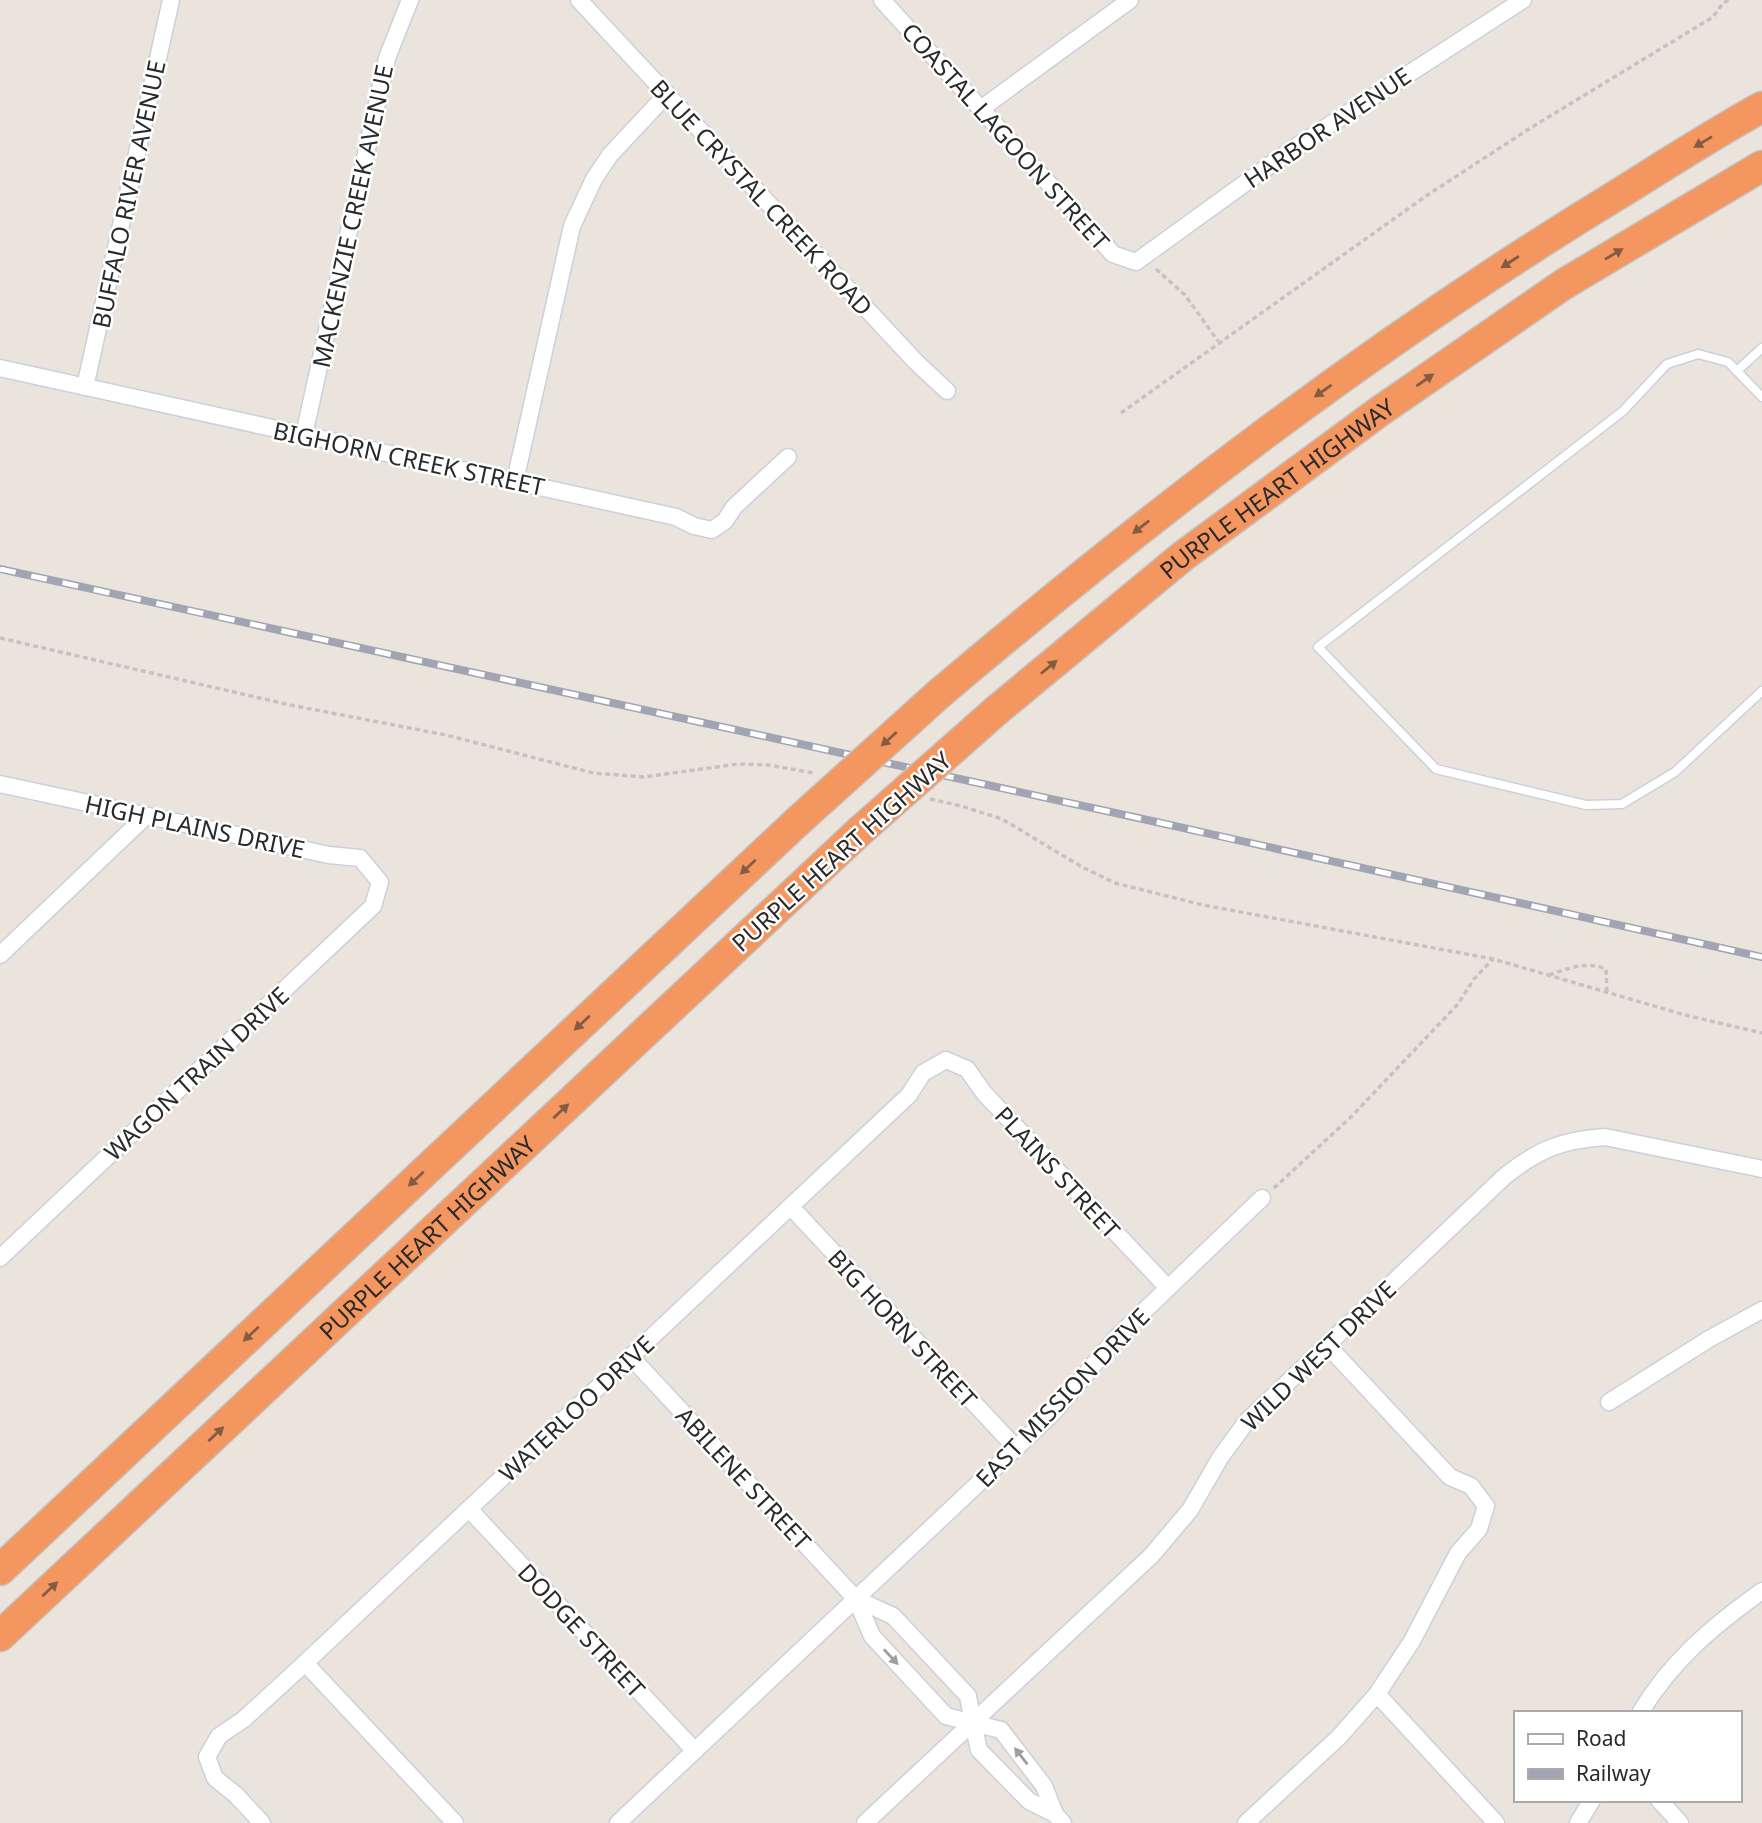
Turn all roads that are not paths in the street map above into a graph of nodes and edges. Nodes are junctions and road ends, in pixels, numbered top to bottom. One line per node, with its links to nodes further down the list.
1 (171, 0): 15 (street, BUFFALO RIVER AVENUE)
2 (410, 0): 18 (street, MACKENZIE CREEK AVENUE)
3 (579, 0): 7 (street, BLUE CRYSTAL CREEK ROAD)
4 (882, 0): 9 (street, COASTAL LAGOON STREET)
5 (1130, 0): 9 (street)
6 (1523, 0): 11 (street, HARBOR AVENUE)
7 (667, 94): 16 (street, BLUE CRYSTAL CREEK ROAD); 20 (street)
8 (1762, 107): 38 (highway, PURPLE HEART HIGHWAY, one-way to 38, bridge)
9 (982, 108): 11 (street, COASTAL LAGOON STREET)
10 (1762, 166): 41 (highway, PURPLE HEART HIGHWAY, one-way to 10, bridge)
11 (1136, 262)
12 (1762, 348): 14 (lane)
13 (0, 368): 15 (street, BIGHORN CREEK STREET)
14 (1737, 371): 17 (lane); 21 (lane)
15 (86, 387): 18 (street, BIGHORN CREEK STREET)
16 (947, 391)
17 (1762, 397)
18 (304, 435): 20 (street, BIGHORN CREEK STREET)
19 (788, 457): 20 (street, BIGHORN CREEK STREET)
20 (514, 481)
21 (1762, 691)
22 (0, 784): 23 (street, HIGH PLAINS DRIVE)
23 (146, 816): 24 (street, HIGH PLAINS DRIVE); 25 (street)
24 (380, 882): 30 (street, WAGON TRAIN DRIVE)
25 (0, 955)
26 (946, 1060): 29 (street, WATERLOO DRIVE); 31 (street, PLAINS STREET)
27 (1762, 1169): 33 (street, WILD WEST DRIVE)
28 (1262, 1198): 31 (street, EAST MISSION DRIVE)
29 (791, 1207): 34 (street, WATERLOO DRIVE); 36 (street, BIG HORN STREET)
30 (0, 1258)
31 (1168, 1288): 36 (street, EAST MISSION DRIVE)
32 (1762, 1310): 35 (street)
33 (1327, 1345): 43 (street); 45 (street, WILD WEST DRIVE)
34 (631, 1357): 37 (street, WATERLOO DRIVE); 40 (street, ABILENE STREET)
35 (1609, 1402)
36 (1016, 1448): 40 (street, EAST MISSION DRIVE)
37 (469, 1509): 42 (street, WATERLOO DRIVE); 46 (street, DODGE STREET)
38 (0, 1570)
39 (1762, 1591): 44 (street)
40 (856, 1599): 45 (street, ABILENE STREET, one-way to 45); 45 (street, ABILENE STREET); 46 (street, EAST MISSION DRIVE)
41 (0, 1636)
42 (305, 1663): 50 (street, WATERLOO DRIVE); 51 (street)
43 (1377, 1694): 54 (street); 55 (street)
44 (1641, 1711)
45 (973, 1723): 49 (street, ABILENE STREET); 49 (street, ABILENE STREET, one-way to 45); 53 (street, WILD WEST DRIVE)
46 (695, 1751): 52 (street, EAST MISSION DRIVE)
47 (1591, 1802): 56 (street)
48 (1661, 1802): 57 (street)
49 (1059, 1818)
50 (262, 1823)
51 (455, 1823)
52 (618, 1823)
53 (865, 1823)
54 (1246, 1823)
55 (1496, 1823)
56 (1578, 1823)
57 (1680, 1823)

